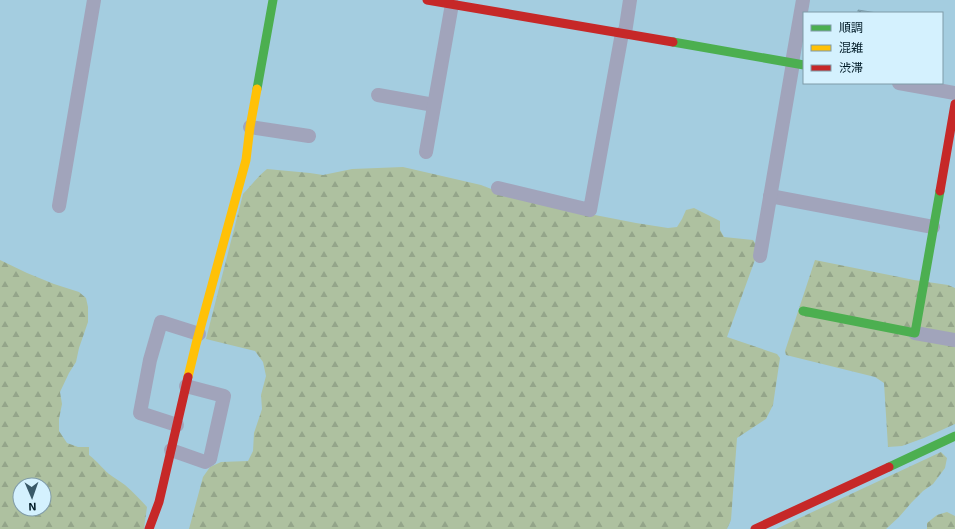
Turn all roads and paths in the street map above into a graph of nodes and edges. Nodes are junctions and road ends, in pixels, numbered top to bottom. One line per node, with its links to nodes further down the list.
1 (94, 0): 19 (street)
2 (273, 0): 14 (street)
3 (427, 0): 6 (street)
4 (630, 0): 7 (street)
5 (803, 0): 8 (street)
6 (452, 4): 7 (street); 13 (street)
7 (624, 33): 8 (street); 17 (street)
8 (796, 64): 18 (street)
9 (905, 84): 10 (street)
10 (955, 93)
11 (378, 95): 13 (street)
12 (955, 104): 20 (street)
13 (434, 105): 16 (street)
14 (250, 127): 15 (street); 24 (street)
15 (309, 136)
16 (426, 152)
17 (498, 188)
18 (770, 196): 20 (street); 21 (street)
19 (59, 206)
20 (933, 227): 23 (street)
21 (760, 256)
22 (803, 311): 23 (street)
23 (915, 333): 25 (street)
24 (199, 334): 26 (street); 27 (street)
25 (955, 340)
26 (186, 386): 27 (street); 29 (street)
27 (177, 425): 29 (street)
28 (955, 436): 31 (street)
29 (171, 450): 30 (street)
30 (149, 529)
31 (755, 529)

